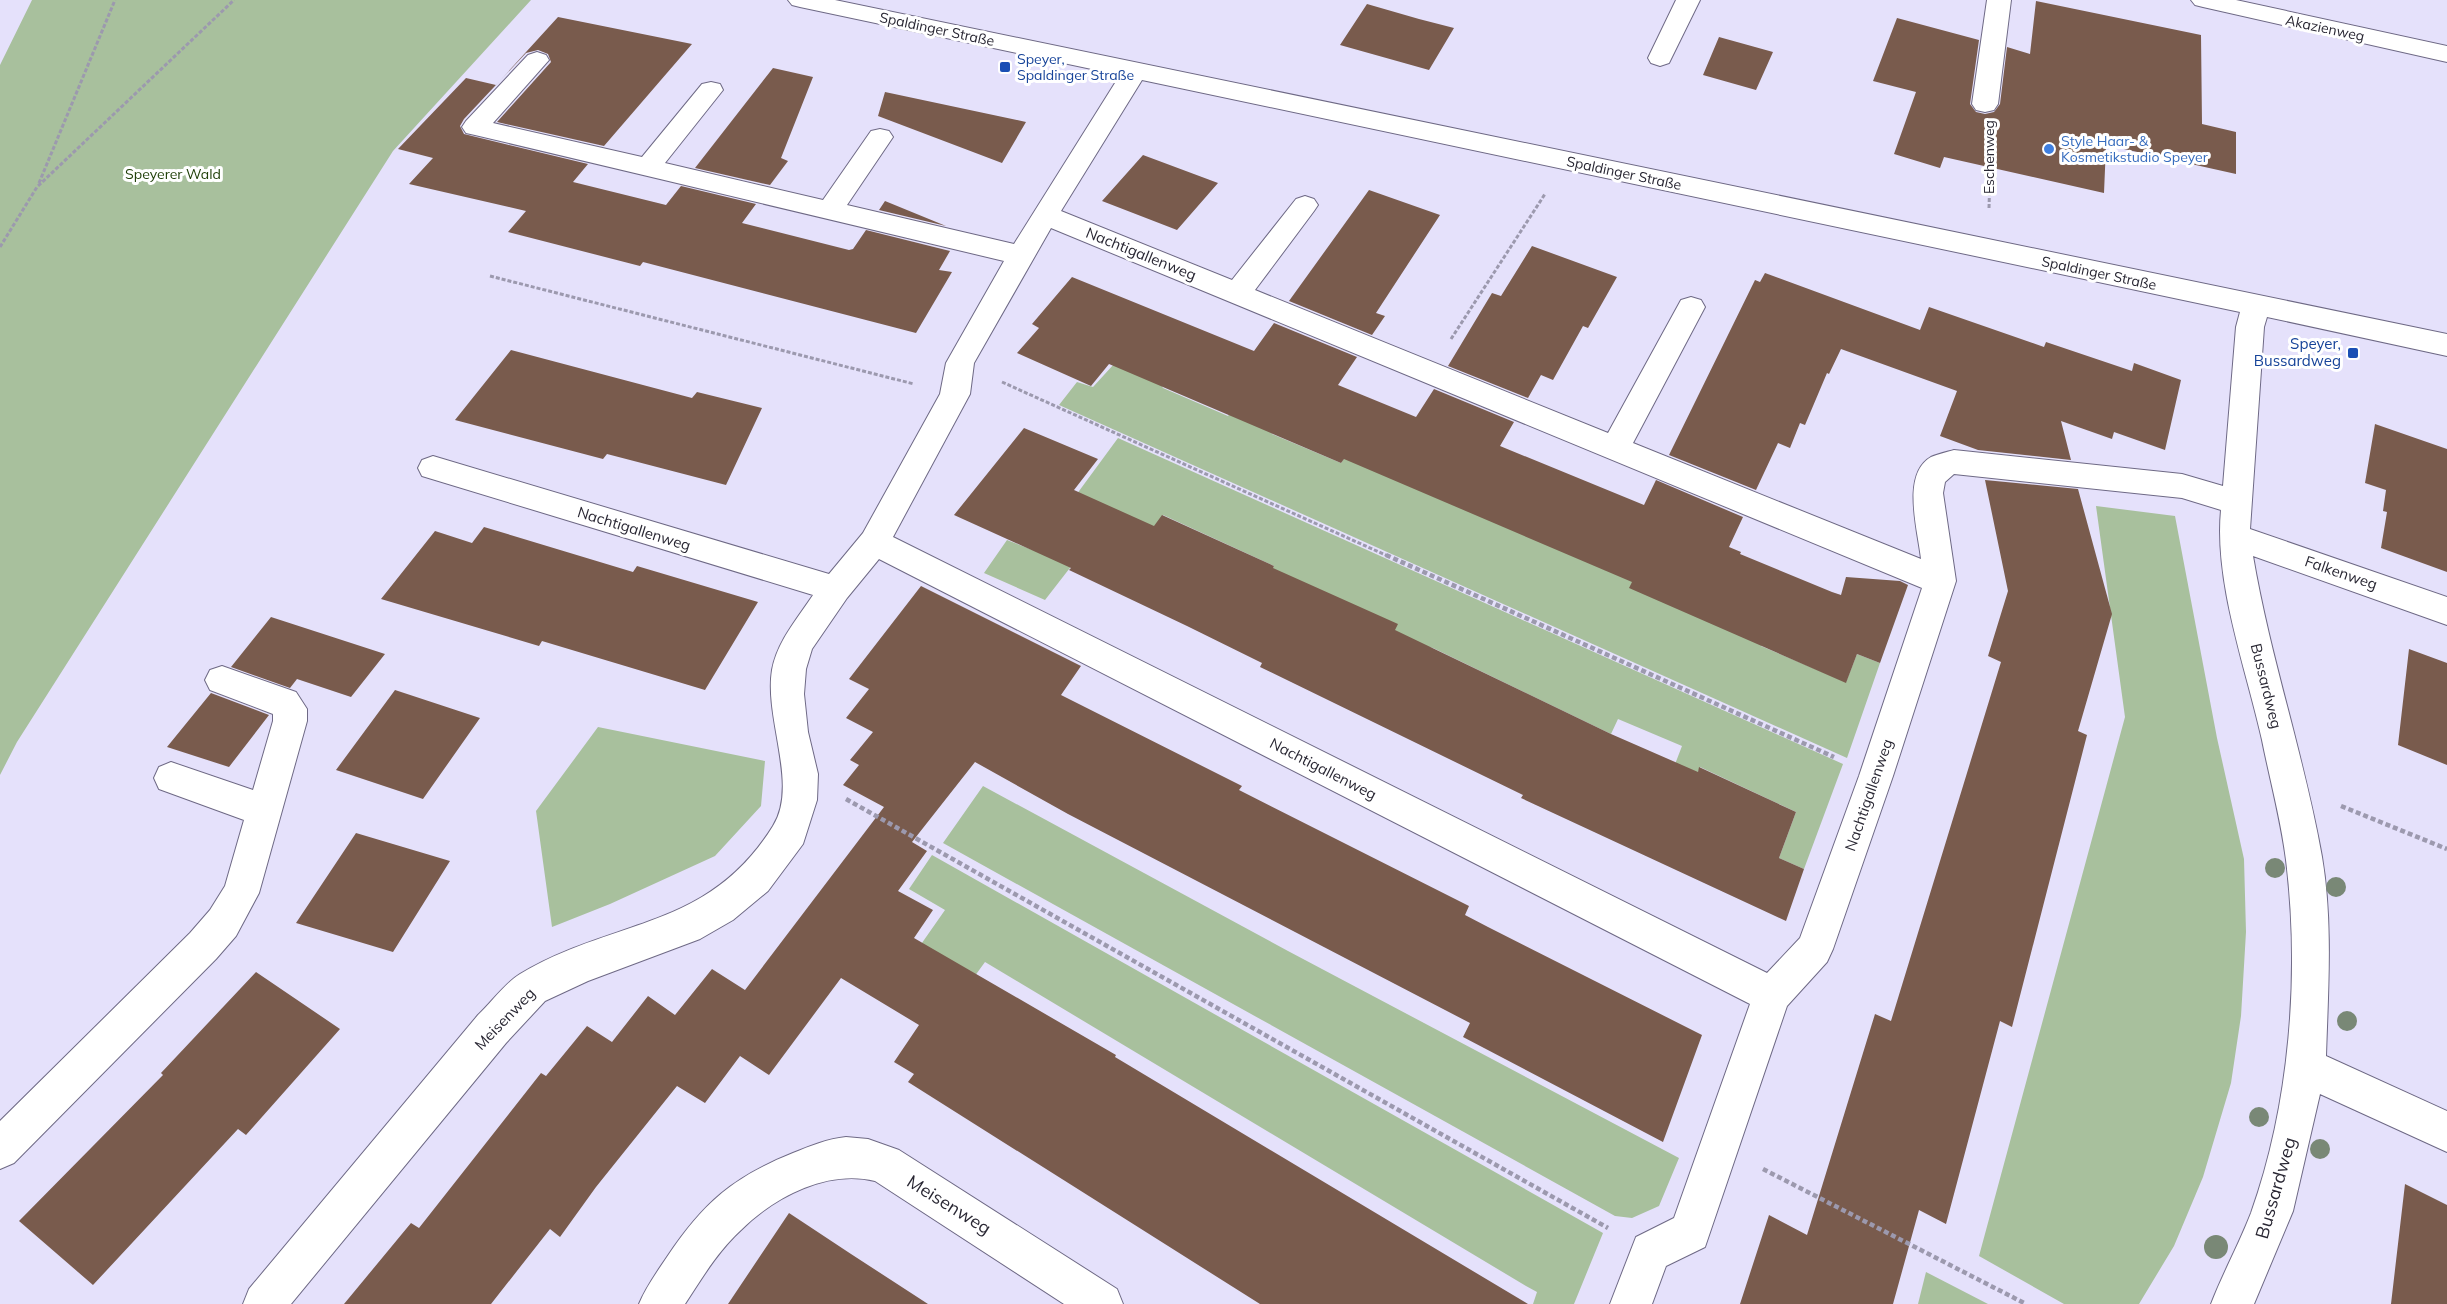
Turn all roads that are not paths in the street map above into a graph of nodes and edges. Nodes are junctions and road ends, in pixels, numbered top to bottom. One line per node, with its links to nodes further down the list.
1 (800, 0): 8 (street, Spaldinger Straße)
2 (1688, 0): 6 (street)
3 (1999, 0): 10 (street, Eschenweg)
4 (2203, 0): 5 (street, Akazienweg)
5 (2447, 54)
6 (1660, 58)
7 (537, 60): 12 (street)
8 (1135, 70): 15 (street); 18 (street, Spaldinger Straße)
9 (711, 90): 12 (street)
10 (1985, 104)
11 (880, 137): 14 (street)
12 (648, 167): 14 (street)
13 (1305, 206): 17 (street)
14 (830, 210): 16 (street)
15 (1045, 215): 16 (street); 17 (street, Nachtigallenweg)
16 (1021, 255): 25 (street)
17 (1237, 293): 21 (street, Nachtigallenweg)
18 (2256, 306): 20 (street, Spaldinger Straße); 23 (street, Bussardweg)
19 (1691, 307): 21 (street)
20 (2447, 345)
21 (1615, 448): 26 (street, Nachtigallenweg)
22 (433, 468): 27 (street, Nachtigallenweg)
23 (2236, 502): 24 (street, Bussardweg); 26 (street, Nachtigallenweg)
24 (2234, 536): 28 (street, Falkenweg); 33 (street, Bussardweg)
25 (874, 542): 27 (street); 32 (street, Nachtigallenweg)
26 (1940, 581): 32 (street, Nachtigallenweg)
27 (836, 589): 36 (street, Meisenweg)
28 (2447, 611)
29 (222, 680): 31 (street)
30 (171, 778): 31 (street)
31 (266, 811): 35 (street)
32 (1772, 995): 39 (street, Nachtigallenweg)
33 (2306, 1067): 34 (street); 40 (street, Bussardweg)
34 (2447, 1132)
35 (0, 1149)
36 (264, 1304)
37 (660, 1304): 38 (street, Meisenweg)
38 (1102, 1304)
39 (1631, 1304)
40 (2232, 1304)

